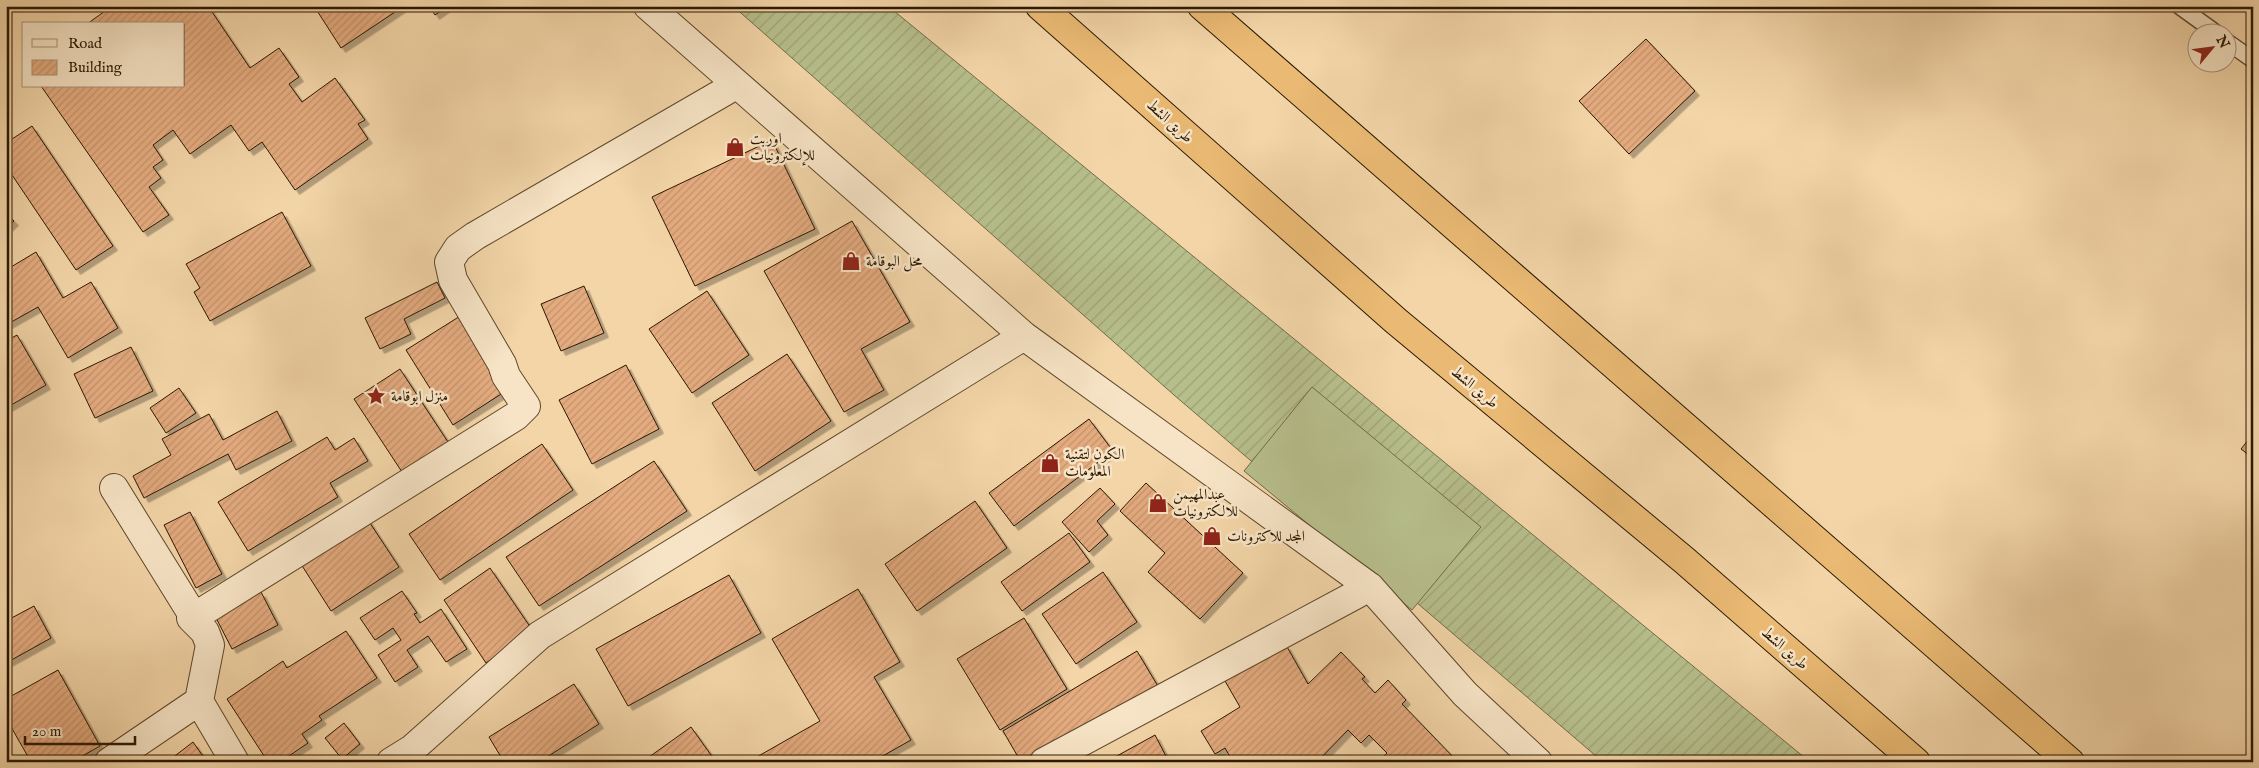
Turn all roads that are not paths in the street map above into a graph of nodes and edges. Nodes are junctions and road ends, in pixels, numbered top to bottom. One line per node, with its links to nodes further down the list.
1 (648, 6): 8 (street)
2 (1040, 6): 19 (highway, طريق الشط)
3 (1202, 6): 20 (highway)
4 (2179, 6): 5 (lane)
5 (2201, 22)
6 (2236, 48): 7 (lane)
7 (2253, 60)
8 (736, 85): 9 (street); 12 (street)
9 (1024, 336): 11 (street); 14 (street)
10 (114, 488): 12 (street)
11 (1370, 586): 17 (street); 18 (street)
12 (194, 617): 13 (street)
13 (199, 701): 15 (street); 16 (street)
14 (408, 758)
15 (108, 762)
16 (235, 762)
17 (1044, 762)
18 (1538, 762)
19 (1916, 762)
20 (2070, 762)

